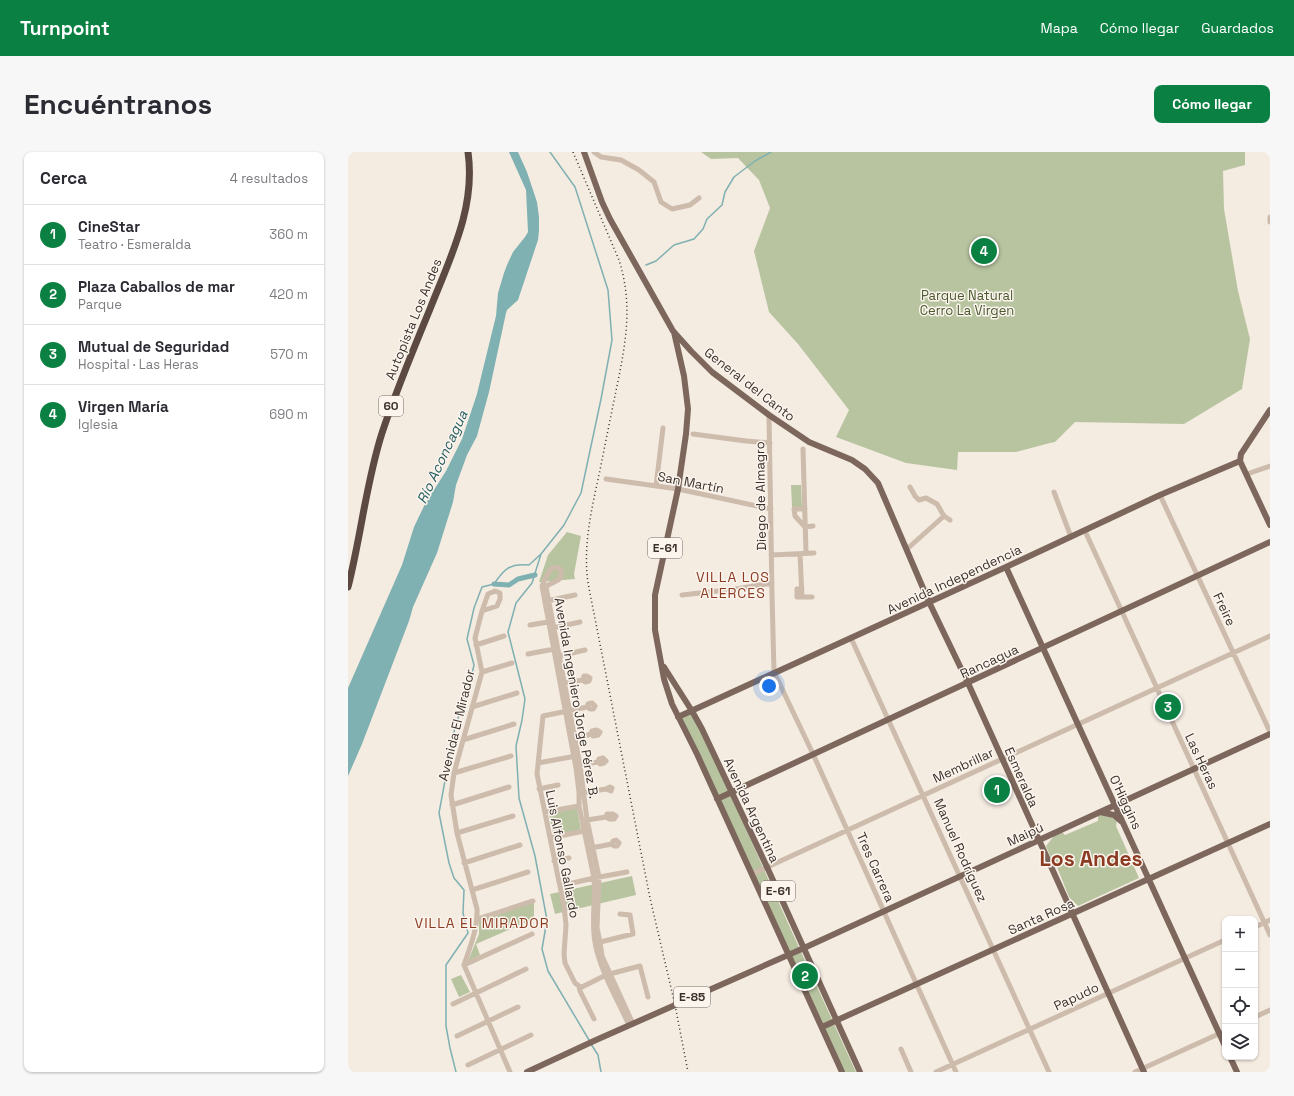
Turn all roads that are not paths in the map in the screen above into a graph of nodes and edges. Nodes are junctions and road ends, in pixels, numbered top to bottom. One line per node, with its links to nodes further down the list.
1 (468, 152): 41 (highway, Autopista Los Andes / 60)
2 (584, 152): 7 (main road, General del Canto / E-61)
3 (594, 152): 4 (street)
4 (698, 198)
5 (1270, 217): 6 (street)
6 (1270, 222)
7 (673, 331): 9 (main road, General del Canto); 20 (main road, E-61)
8 (1270, 410): 14 (main road)
9 (769, 415): 12 (street, Diego de Almagro); 33 (main road, General del Canto)
10 (663, 428): 18 (street)
11 (693, 434): 12 (street)
12 (770, 443): 23 (street, Diego de Almagro)
13 (803, 450): 24 (street)
14 (1240, 460): 16 (main road); 22 (main road, Avenida Independencia)
15 (1269, 466): 16 (street)
16 (1247, 474): 27 (main road)
17 (606, 479): 18 (street, San Martín)
18 (656, 486): 20 (street, San Martín)
19 (910, 487): 25 (street)
20 (678, 489): 23 (street, San Martín); 63 (main road, E-61)
21 (1054, 492): 31 (street)
22 (1160, 495): 30 (main road, Avenida Independencia); 39 (street, Freire)
23 (771, 508): 37 (street, Diego de Almagro)
24 (805, 509): 28 (street); 28 (street)
25 (944, 516): 26 (street); 33 (street)
26 (950, 520)
27 (1270, 525)
28 (805, 526): 29 (street); 36 (street)
29 (813, 526)
30 (1085, 531): 31 (main road, Avenida Independencia); 48 (street, Las Heras)
31 (1071, 538): 38 (main road, Avenida Independencia)
32 (1270, 542): 39 (main road, Rancagua)
33 (907, 549): 46 (main road, General del Canto)
34 (814, 553): 36 (street)
35 (800, 554): 36 (street); 37 (street); 44 (street)
36 (806, 554)
37 (771, 555): 40 (street, Diego de Almagro)
38 (1006, 568): 46 (main road, Avenida Independencia); 57 (main road, O'Higgins)
39 (1198, 576): 48 (main road, Rancagua); 60 (street, Freire)
40 (772, 583): 43 (street); 66 (street, Diego de Almagro)
41 (348, 587)
42 (575, 595): 45 (street)
43 (682, 595)
44 (812, 597)
45 (546, 601): 45 (street, Avenida Ingeniero Jorge Pérez B.); 50 (street, Avenida Ingeniero Jorge Pérez B.); 52 (street, Avenida Ingeniero Jorge Pérez B.)
46 (930, 602): 55 (main road, Avenida Independencia); 69 (main road, Esmeralda)
47 (482, 611): 56 (street, Avenida El Mirador)
48 (1122, 611): 57 (main road, Rancagua); 70 (street, Las Heras)
49 (529, 618): 50 (street)
50 (548, 622): 58 (street, Avenida Ingeniero Jorge Pérez B.)
51 (580, 622): 52 (street)
52 (553, 628): 62 (street, Avenida Ingeniero Jorge Pérez B.)
53 (504, 636): 56 (street)
54 (1270, 636): 60 (street, Membrillar)
55 (852, 638): 66 (main road, Avenida Independencia); 77 (street, Manuel Rodríguez)
56 (476, 645): 65 (street, Avenida El Mirador)
57 (1043, 647): 69 (main road, Rancagua); 79 (main road, O'Higgins)
58 (554, 649): 61 (street); 62 (street); 74 (street, Avenida Ingeniero Jorge Pérez B.)
59 (585, 650): 62 (street)
60 (1233, 653): 70 (street, Membrillar); 80 (street, Freire)
61 (528, 654)
62 (559, 656): 68 (street, Avenida Ingeniero Jorge Pérez B.)
63 (661, 662): 75 (main road, E-61); 76 (main road, E-61)
64 (512, 664): 65 (street)
65 (482, 672): 72 (street, Avenida El Mirador)
66 (774, 672): 75 (main road, Avenida Independencia); 84 (street, Tres Carrera)
67 (583, 680): 68 (street)
68 (564, 683): 74 (street, Avenida Ingeniero Jorge Pérez B.)
69 (968, 683): 77 (main road, Rancagua); 87 (main road, Esmeralda)
70 (1157, 688): 79 (street, Membrillar); 91 (street, Las Heras)
71 (517, 692): 72 (street)
72 (472, 707): 83 (street, Avenida El Mirador)
73 (587, 707): 74 (street)
74 (567, 711): 82 (street, Avenida Ingeniero Jorge Pérez B.); 86 (street, Avenida Ingeniero Jorge Pérez B.); 89 (street, Luis Alfonso Gallardo)
75 (692, 711): 76 (main road, Avenida Independencia); 98 (main road, Avenida Argentina / E-61)
76 (678, 717): 100 (main road, Avenida Argentina / E-61)
77 (889, 719): 84 (main road, Rancagua); 99 (street, Manuel Rodríguez)
78 (514, 724): 83 (street)
79 (1078, 724): 87 (street, Membrillar); 102 (main road, O'Higgins)
80 (1270, 733): 91 (main road, Maipú)
81 (591, 734): 82 (street)
82 (575, 738): 86 (street, Avenida Ingeniero Jorge Pérez B.)
83 (463, 740): 92 (street, Avenida El Mirador)
84 (813, 754): 98 (main road, Rancagua); 111 (street, Tres Carrera)
85 (512, 756): 92 (street)
86 (576, 756): 89 (street); 90 (street, Avenida Ingeniero Jorge Pérez B.); 97 (street, Avenida Ingeniero Jorge Pérez B.)
87 (1002, 759): 99 (street, Membrillar); 116 (main road, Esmeralda)
88 (598, 762): 90 (street)
89 (538, 763): 95 (street, Luis Alfonso Gallardo)
90 (580, 765): 97 (street, Avenida Ingeniero Jorge Pérez B.)
91 (1194, 769): 102 (main road, Maipú); 117 (street, Las Heras)
92 (454, 773): 101 (street, Avenida El Mirador)
93 (558, 785): 95 (street)
94 (509, 786): 101 (street)
95 (539, 789): 104 (street, Luis Alfonso Gallardo)
96 (606, 789): 97 (street)
97 (581, 793): 103 (street, Avenida Ingeniero Jorge Pérez B.); 108 (street, Avenida Ingeniero Jorge Pérez B.)
98 (731, 793): 100 (main road, Rancagua); 125 (main road, Avenida Argentina / E-61)
99 (924, 795): 111 (street, Membrillar); 130 (street, Manuel Rodríguez)
100 (717, 799): 129 (main road, Avenida Argentina / E-61)
101 (452, 805): 113 (street, Avenida El Mirador)
102 (1115, 805): 105 (main road, Maipú); 109 (main road, O'Higgins)
103 (579, 806): 104 (street); 112 (street, Avenida Ingeniero Jorge Pérez B.)
104 (545, 812): 115 (street, Luis Alfonso Gallardo)
105 (1098, 812): 109 (main road); 114 (main road, Maipú)
106 (513, 816): 113 (street)
107 (606, 817): 108 (street)
108 (587, 820): 120 (street, Avenida Ingeniero Jorge Pérez B.)
109 (1124, 824): 126 (main road, O'Higgins)
110 (1270, 824): 117 (main road, Santa Rosa)
111 (847, 830): 125 (street, Membrillar); 139 (street, Tres Carrera)
112 (584, 831): 115 (street); 120 (street, Avenida Ingeniero Jorge Pérez B.)
113 (457, 833): 124 (street, Avenida El Mirador)
114 (1052, 834): 116 (main road, Maipú); 121 (main road)
115 (550, 838): 123 (street, Luis Alfonso Gallardo)
116 (1039, 840): 121 (main road, Esmeralda); 130 (main road, Maipú)
117 (1228, 843): 132 (main road, Santa Rosa); 144 (street, Las Heras)
118 (612, 844): 120 (street)
119 (520, 845): 124 (street)
120 (590, 848): 131 (street, Avenida Ingeniero Jorge Pérez B.)
121 (1044, 851): 136 (main road, Esmeralda)
122 (569, 858): 123 (street)
123 (554, 861): 134 (street, Luis Alfonso Gallardo)
124 (464, 862): 135 (street, Avenida El Mirador)
125 (767, 867): 129 (street, Membrillar); 150 (main road, Avenida Argentina / E-61)
126 (1144, 868): 132 (main road, O'Higgins); 133 (main road)
127 (528, 872): 135 (street)
128 (627, 872): 131 (street)
129 (752, 874): 152 (main road, Avenida Argentina / E-61)
130 (960, 876): 139 (main road, Maipú); 151 (street, Manuel Rodríguez)
131 (596, 877): 134 (street); 149 (street, Avenida Ingeniero Jorge Pérez B.)
132 (1149, 879): 133 (main road, Santa Rosa); 153 (main road, O'Higgins)
133 (1136, 885): 138 (main road, Santa Rosa)
134 (560, 886): 158 (street, Luis Alfonso Gallardo)
135 (472, 890): 142 (street, Avenida El Mirador)
136 (1066, 899): 138 (main road); 141 (main road, Esmeralda)
137 (533, 901): 142 (street)
138 (1082, 910): 141 (main road, Santa Rosa)
139 (884, 911): 150 (main road, Maipú); 157 (street, Tres Carrera)
140 (620, 914): 149 (street)
141 (1072, 914): 151 (main road, Santa Rosa); 160 (main road, Esmeralda)
142 (478, 919): 154 (street, Avenida El Mirador)
143 (1270, 920): 144 (street)
144 (1264, 922): 145 (street); 147 (street, Las Heras)
145 (1258, 925)
146 (532, 934): 154 (street)
147 (1270, 935)
148 (1222, 941): 153 (street, Papudo)
149 (597, 943): 156 (street, Avenida Ingeniero Jorge Pérez B.)
150 (804, 948): 152 (main road, Maipú / E-85); 168 (main road, Avenida Argentina / E-61)
151 (994, 950): 157 (main road, Santa Rosa); 171 (street, Manuel Rodríguez)
152 (788, 955): 169 (main road, E-85); 170 (main road, Avenida Argentina / E-61)
153 (1185, 958): 160 (street, Papudo); 172 (main road, O'Higgins)
154 (464, 965): 159 (street)
155 (526, 969): 159 (street)
156 (608, 974): 158 (street); 161 (street); 169 (street, Avenida Ingeniero Jorge Pérez B.)
157 (916, 985): 168 (main road, Santa Rosa); 178 (street, Tres Carrera)
158 (579, 986): 166 (street, Luis Alfonso Gallardo)
159 (476, 993): 162 (street); 167 (street)
160 (1108, 994): 171 (street, Papudo); 180 (main road, Esmeralda)
161 (648, 997)
162 (453, 1004)
163 (518, 1007): 167 (street)
164 (1270, 1010): 165 (street)
165 (1258, 1016)
166 (594, 1019)
167 (488, 1021): 174 (street); 176 (street)
168 (837, 1021): 170 (main road, Santa Rosa); 184 (main road, Avenida Argentina / E-61)
169 (631, 1024): 182 (main road, E-85)
170 (822, 1028): 183 (main road, Avenida Argentina / E-61)
171 (1030, 1029): 178 (street, Papudo); 188 (street, Manuel Rodríguez)
172 (1222, 1032): 180 (street)
173 (531, 1035): 176 (street)
174 (457, 1036)
175 (901, 1049): 185 (street)
176 (501, 1050): 179 (street); 181 (street)
177 (1231, 1060): 190 (main road)
178 (952, 1064): 186 (street, Papudo); 187 (street, Tres Carrera)
179 (468, 1065)
180 (1143, 1070): 189 (street)
181 (510, 1072)
182 (527, 1072)
183 (842, 1072)
184 (860, 1072)
185 (911, 1072)
186 (936, 1072)
187 (956, 1072)
188 (1049, 1072)
189 (1135, 1072)
190 (1237, 1072)

